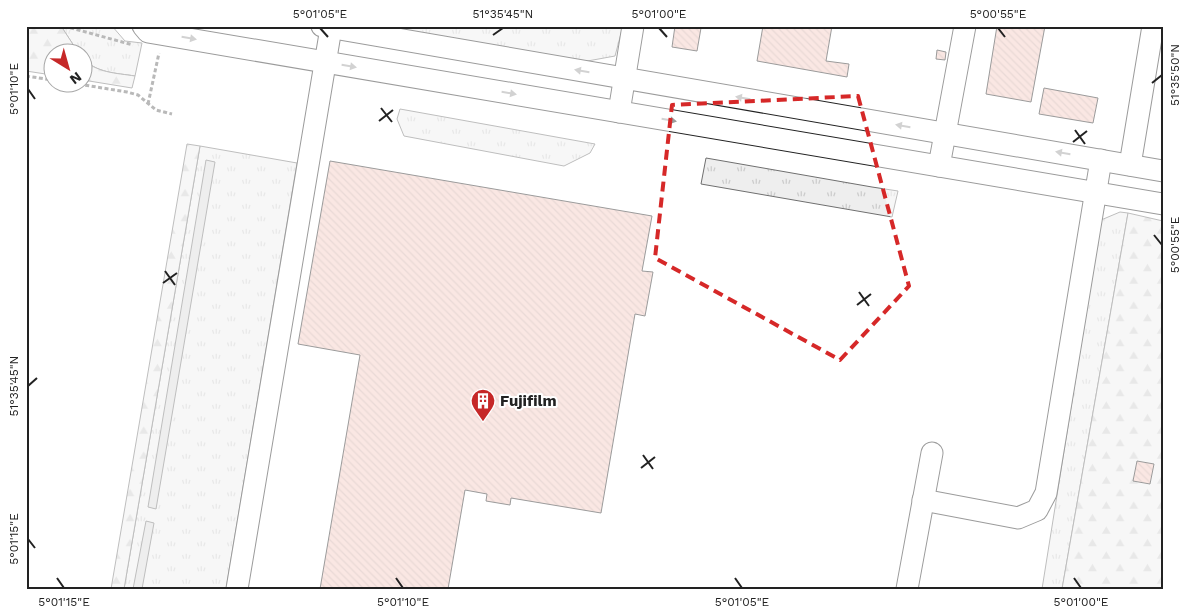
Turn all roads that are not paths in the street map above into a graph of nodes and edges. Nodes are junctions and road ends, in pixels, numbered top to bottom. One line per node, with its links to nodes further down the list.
1 (633, 26): 7 (lane)
2 (964, 26): 9 (lane)
3 (1154, 26): 11 (lane)
4 (326, 27): 6 (lane); 7 (lane, one-way to 4)
5 (143, 37): 6 (lane, one-way to 6)
6 (325, 62): 8 (lane, one-way to 8); 18 (lane)
7 (624, 78): 8 (lane); 9 (lane, one-way to 7)
8 (619, 112): 12 (lane, one-way to 12)
9 (945, 133): 10 (lane, one-way to 9); 12 (lane)
10 (1101, 160): 11 (lane); 14 (lane)
11 (1130, 165): 13 (lane)
12 (939, 166): 14 (lane)
13 (1163, 170)
14 (1096, 192): 15 (lane); 17 (lane)
15 (1163, 204)
16 (932, 453): 17 (lane)
17 (923, 500): 19 (lane)
18 (238, 589)
19 (907, 589)

